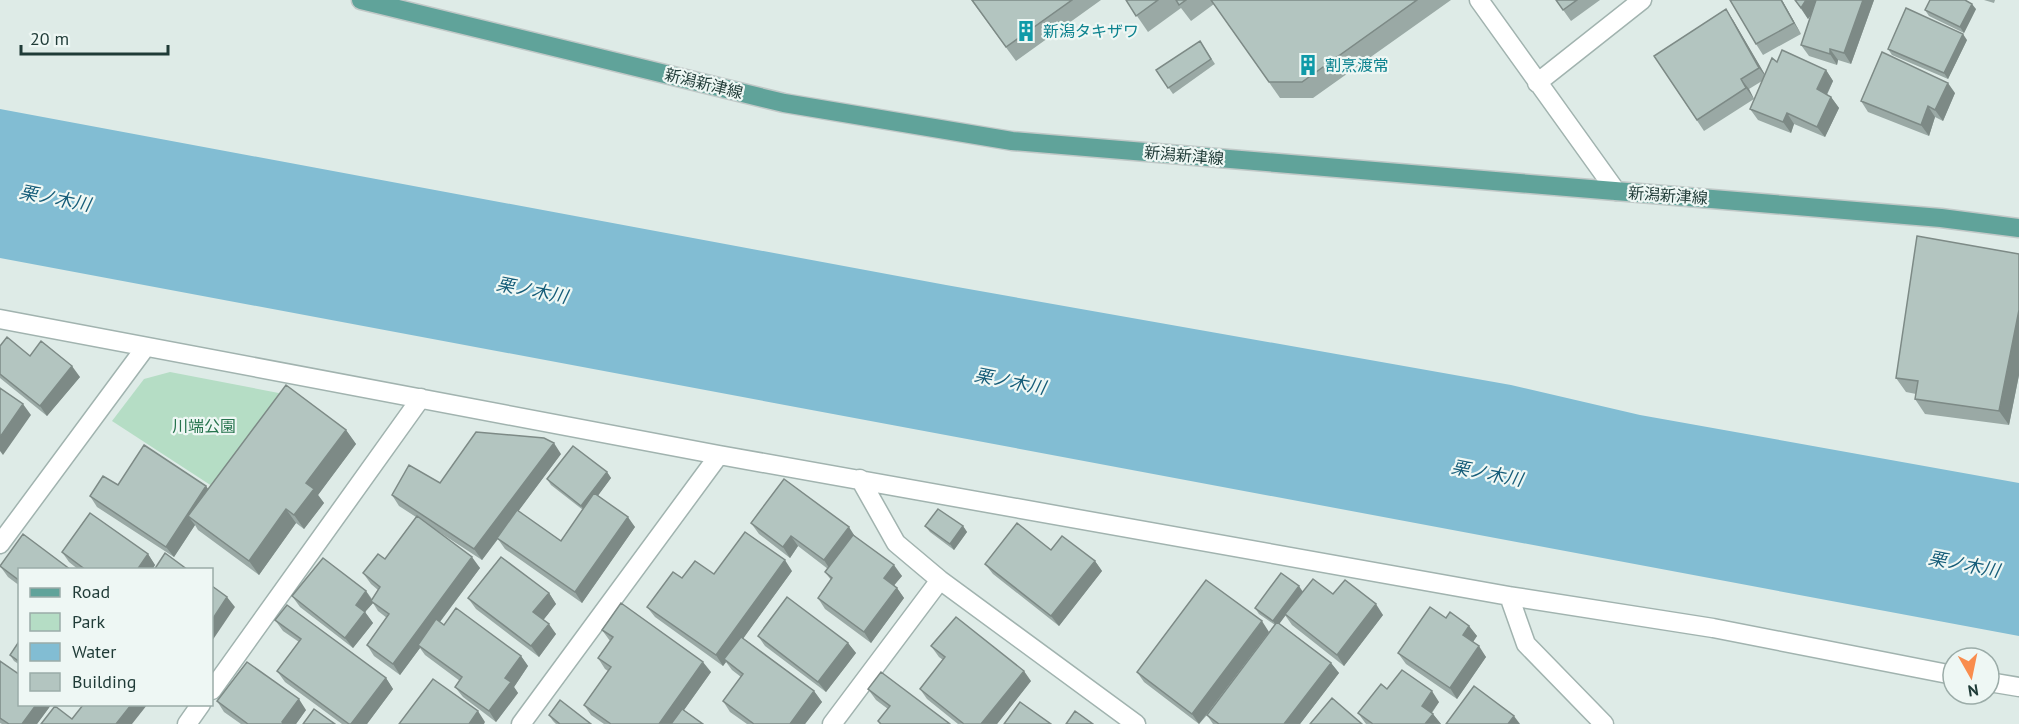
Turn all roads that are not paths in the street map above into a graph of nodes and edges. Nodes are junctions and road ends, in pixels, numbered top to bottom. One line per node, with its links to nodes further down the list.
1 (361, 0): 5 (main road, 新潟新津線)
2 (1479, 0): 4 (street)
3 (1642, 0): 4 (street)
4 (1537, 83): 5 (street)
5 (1616, 191): 6 (main road, 新潟新津線)
6 (2019, 228)
7 (0, 319): 8 (street)
8 (145, 348): 9 (street); 12 (street)
9 (422, 399): 10 (street); 18 (street)
10 (719, 455): 11 (street); 21 (street)
11 (860, 479): 13 (street); 14 (street)
12 (0, 544)
13 (940, 580): 22 (street); 23 (street)
14 (1509, 596): 15 (street); 24 (street)
15 (1941, 673)
16 (2001, 684): 17 (street)
17 (2019, 687)
18 (213, 689)
19 (200, 706): 20 (street)
20 (187, 724)
21 (521, 724)
22 (832, 724)
23 (1136, 724)
24 (1604, 724)

